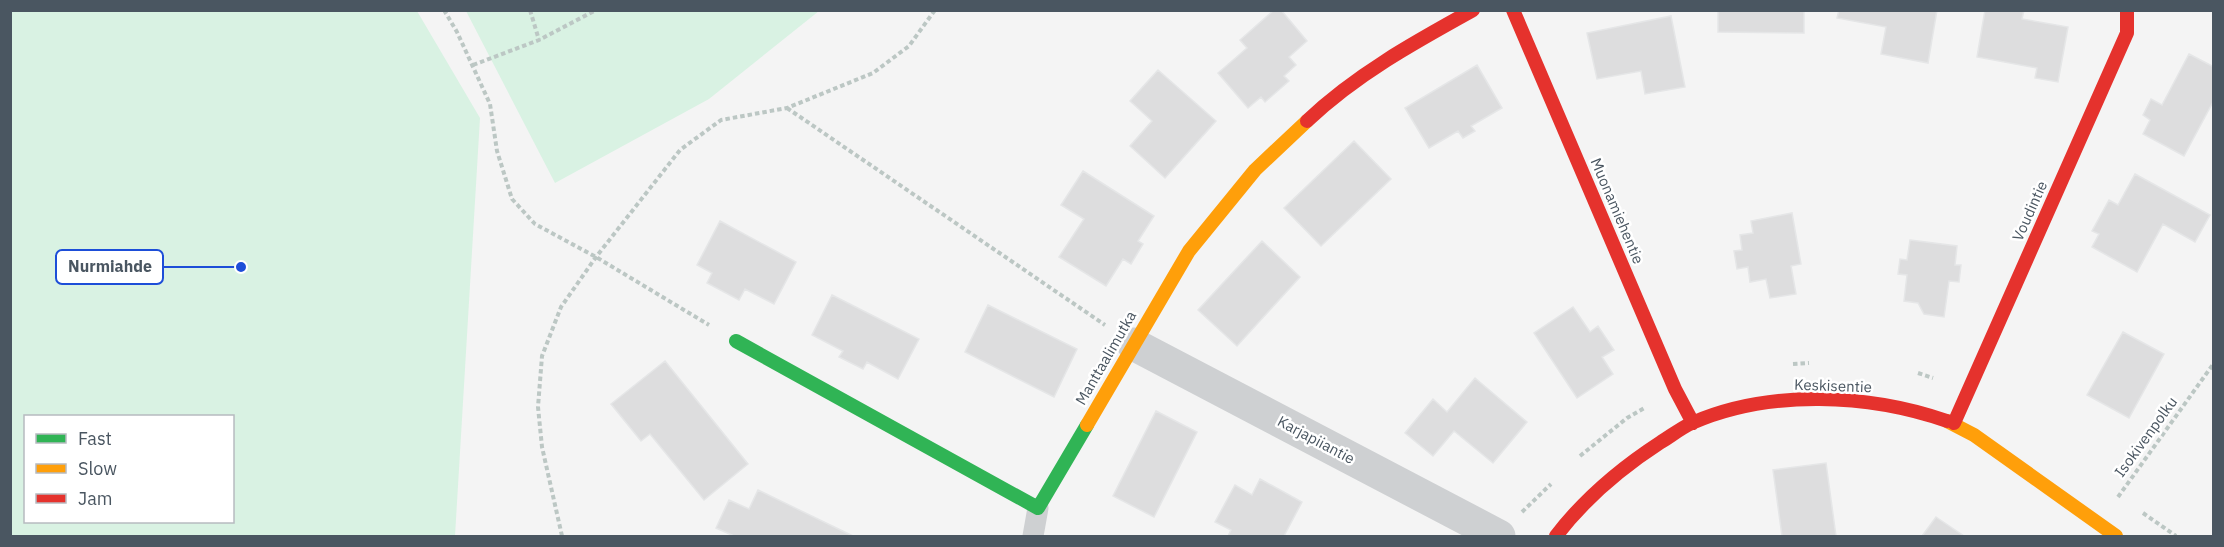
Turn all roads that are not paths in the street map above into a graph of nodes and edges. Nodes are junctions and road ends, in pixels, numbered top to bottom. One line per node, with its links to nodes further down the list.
1 (1473, 10): 5 (street, Manttaalimutka)
2 (1513, 10): 6 (street, Muonamiehentie)
3 (2127, 10): 7 (street, Voudintie)
4 (736, 341): 8 (street)
5 (1133, 344): 8 (street, Manttaalimutka); 11 (street, Karjapiiantie)
6 (1692, 423): 7 (street, Keskisentie); 12 (street, Keskisentie)
7 (1954, 423): 9 (street, Keskisentie)
8 (1038, 508): 10 (lane)
9 (2100, 532)
10 (1033, 537)
11 (1498, 537)
12 (1556, 537)

